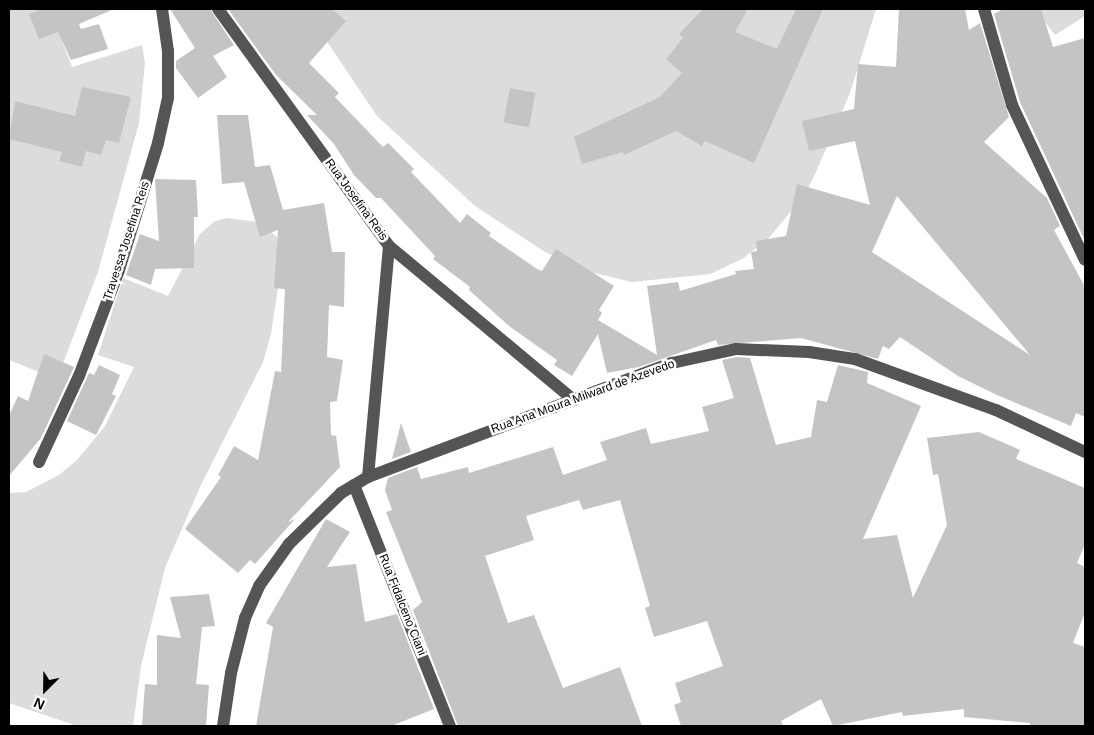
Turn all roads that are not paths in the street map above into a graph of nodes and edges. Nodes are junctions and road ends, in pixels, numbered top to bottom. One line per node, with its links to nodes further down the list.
1 (162, 9): 8 (street, Travessa Josefina Reis)
2 (218, 9): 4 (street, Rua Josefina Reis)
3 (984, 9): 5 (street)
4 (389, 246): 6 (street, Rua Josefina Reis); 9 (street)
5 (1085, 260)
6 (574, 400): 7 (street, Rua Ana Moura Milward de Azevedo); 9 (street, Rua Ana Moura Milward de Azevedo)
7 (1085, 452)
8 (38, 462)
9 (368, 477): 10 (street, Rua Ana Moura Milward de Azevedo)
10 (354, 485): 11 (street, Rua Ana Moura Milward de Azevedo); 12 (street, Rua Fidalceno Ciani)
11 (223, 726)
12 (450, 726)

